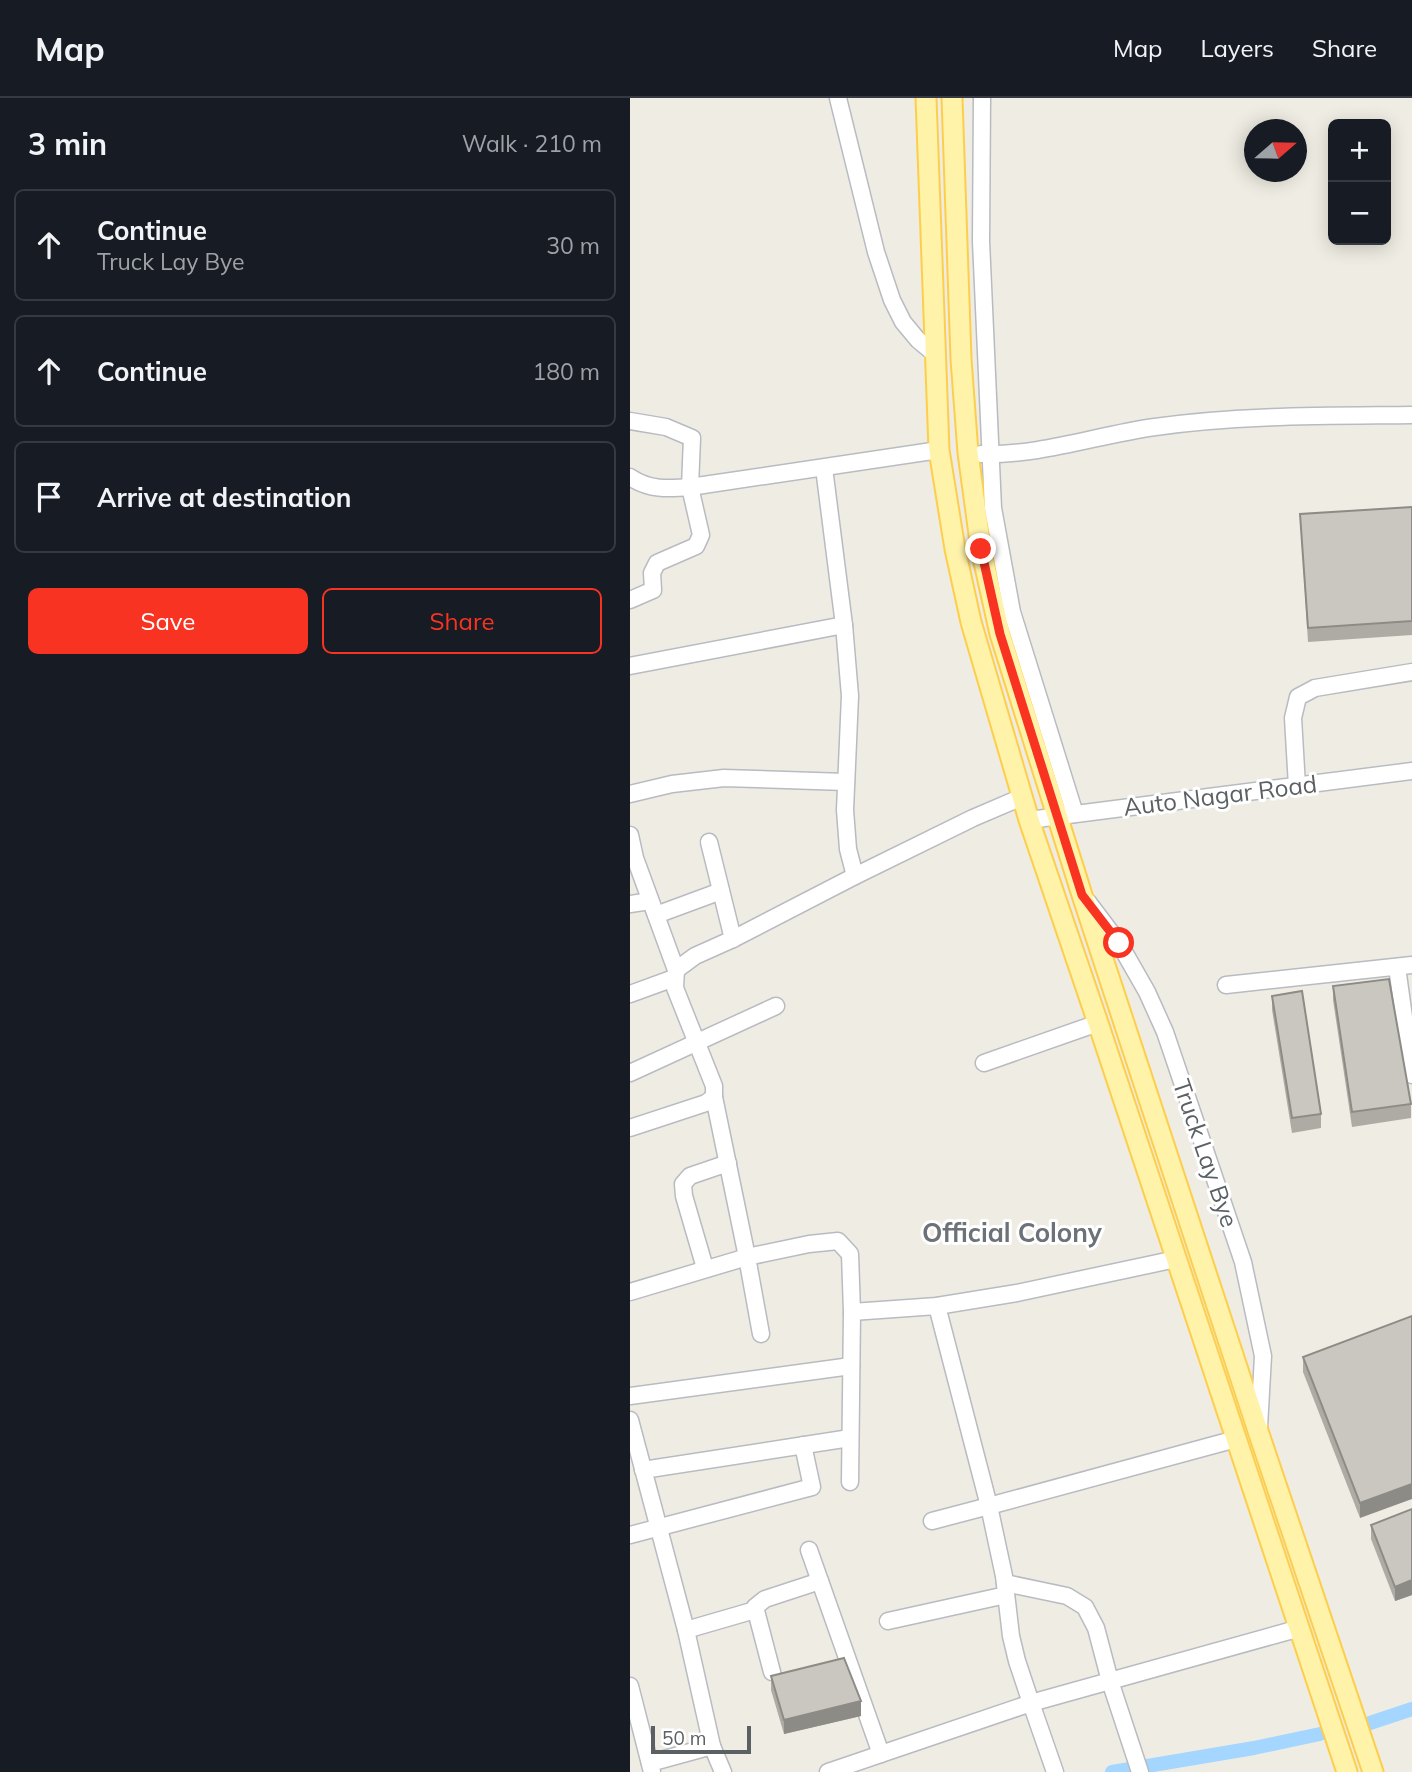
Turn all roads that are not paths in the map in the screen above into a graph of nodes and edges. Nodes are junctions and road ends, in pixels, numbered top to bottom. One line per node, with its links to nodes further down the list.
1 (838, 98): 5 (street)
2 (926, 98): 5 (main road)
3 (952, 98): 9 (main road)
4 (982, 98): 10 (street)
5 (935, 354): 8 (main road)
6 (1412, 415): 10 (street)
7 (630, 421): 13 (street)
8 (939, 450): 11 (street); 22 (main road)
9 (968, 453): 10 (street); 23 (main road)
10 (989, 454): 23 (street)
11 (824, 468): 13 (street); 15 (street)
12 (634, 483): 13 (street)
13 (690, 487): 14 (street)
14 (630, 600)
15 (844, 625): 16 (street); 19 (street)
16 (630, 666)
17 (1412, 672): 20 (street)
18 (1412, 771): 20 (street, Auto Nagar Road)
19 (846, 782): 21 (street); 27 (street)
20 (1297, 786): 23 (street, Auto Nagar Road)
21 (630, 794)
22 (1022, 797): 24 (main road); 27 (street)
23 (1067, 815): 24 (street, Auto Nagar Road); 29 (main road)
24 (1029, 820): 38 (main road)
25 (630, 835): 31 (street)
26 (709, 842): 28 (street)
27 (855, 876): 32 (street)
28 (721, 891): 31 (street); 32 (street)
29 (1082, 895): 56 (main road); 56 (street, Truck Lay Bye)
30 (630, 904): 31 (street)
31 (653, 908): 34 (street)
32 (733, 939): 34 (street)
33 (1404, 966): 35 (street); 42 (street)
34 (675, 974): 36 (street); 39 (street)
35 (1226, 985)
36 (630, 995)
37 (776, 1006): 39 (street)
38 (1098, 1023): 40 (street); 47 (main road)
39 (697, 1044): 41 (street); 43 (street)
40 (984, 1063)
41 (630, 1073)
42 (1412, 1075)
43 (714, 1097): 44 (street); 45 (street)
44 (630, 1128)
45 (728, 1163): 46 (street); 48 (street)
46 (747, 1257): 48 (street); 51 (street); 52 (street)
47 (1176, 1259): 50 (street); 58 (main road)
48 (705, 1268): 49 (street)
49 (630, 1292)
50 (937, 1306): 51 (street); 62 (street)
51 (852, 1312): 53 (street)
52 (761, 1334)
53 (851, 1366): 54 (street); 57 (street)
54 (630, 1396)
55 (630, 1420): 60 (street)
56 (1259, 1434): 85 (main road)
57 (850, 1438): 59 (street); 61 (street)
58 (1236, 1439): 62 (street); 71 (main road)
59 (803, 1446): 60 (street); 64 (street)
60 (643, 1470): 64 (street)
61 (850, 1482)
62 (989, 1506): 63 (street); 68 (street)
63 (932, 1521)
64 (658, 1526): 65 (street); 72 (street)
65 (630, 1535)
66 (809, 1550): 67 (street)
67 (821, 1581): 69 (street); 78 (street)
68 (1006, 1589): 70 (street); 74 (street); 76 (street)
69 (755, 1610): 72 (street); 73 (street)
70 (888, 1621)
71 (1300, 1628): 74 (street); 84 (main road)
72 (686, 1630): 77 (street)
73 (772, 1672)
74 (1110, 1681): 76 (street); 83 (street)
75 (630, 1686): 79 (street)
76 (1031, 1703): 78 (street); 82 (street)
77 (712, 1746): 79 (street); 80 (street)
78 (881, 1754): 81 (street)
79 (651, 1768)
80 (723, 1772)
81 (828, 1772)
82 (1055, 1772)
83 (1140, 1772)
84 (1347, 1772)
85 (1373, 1772)

